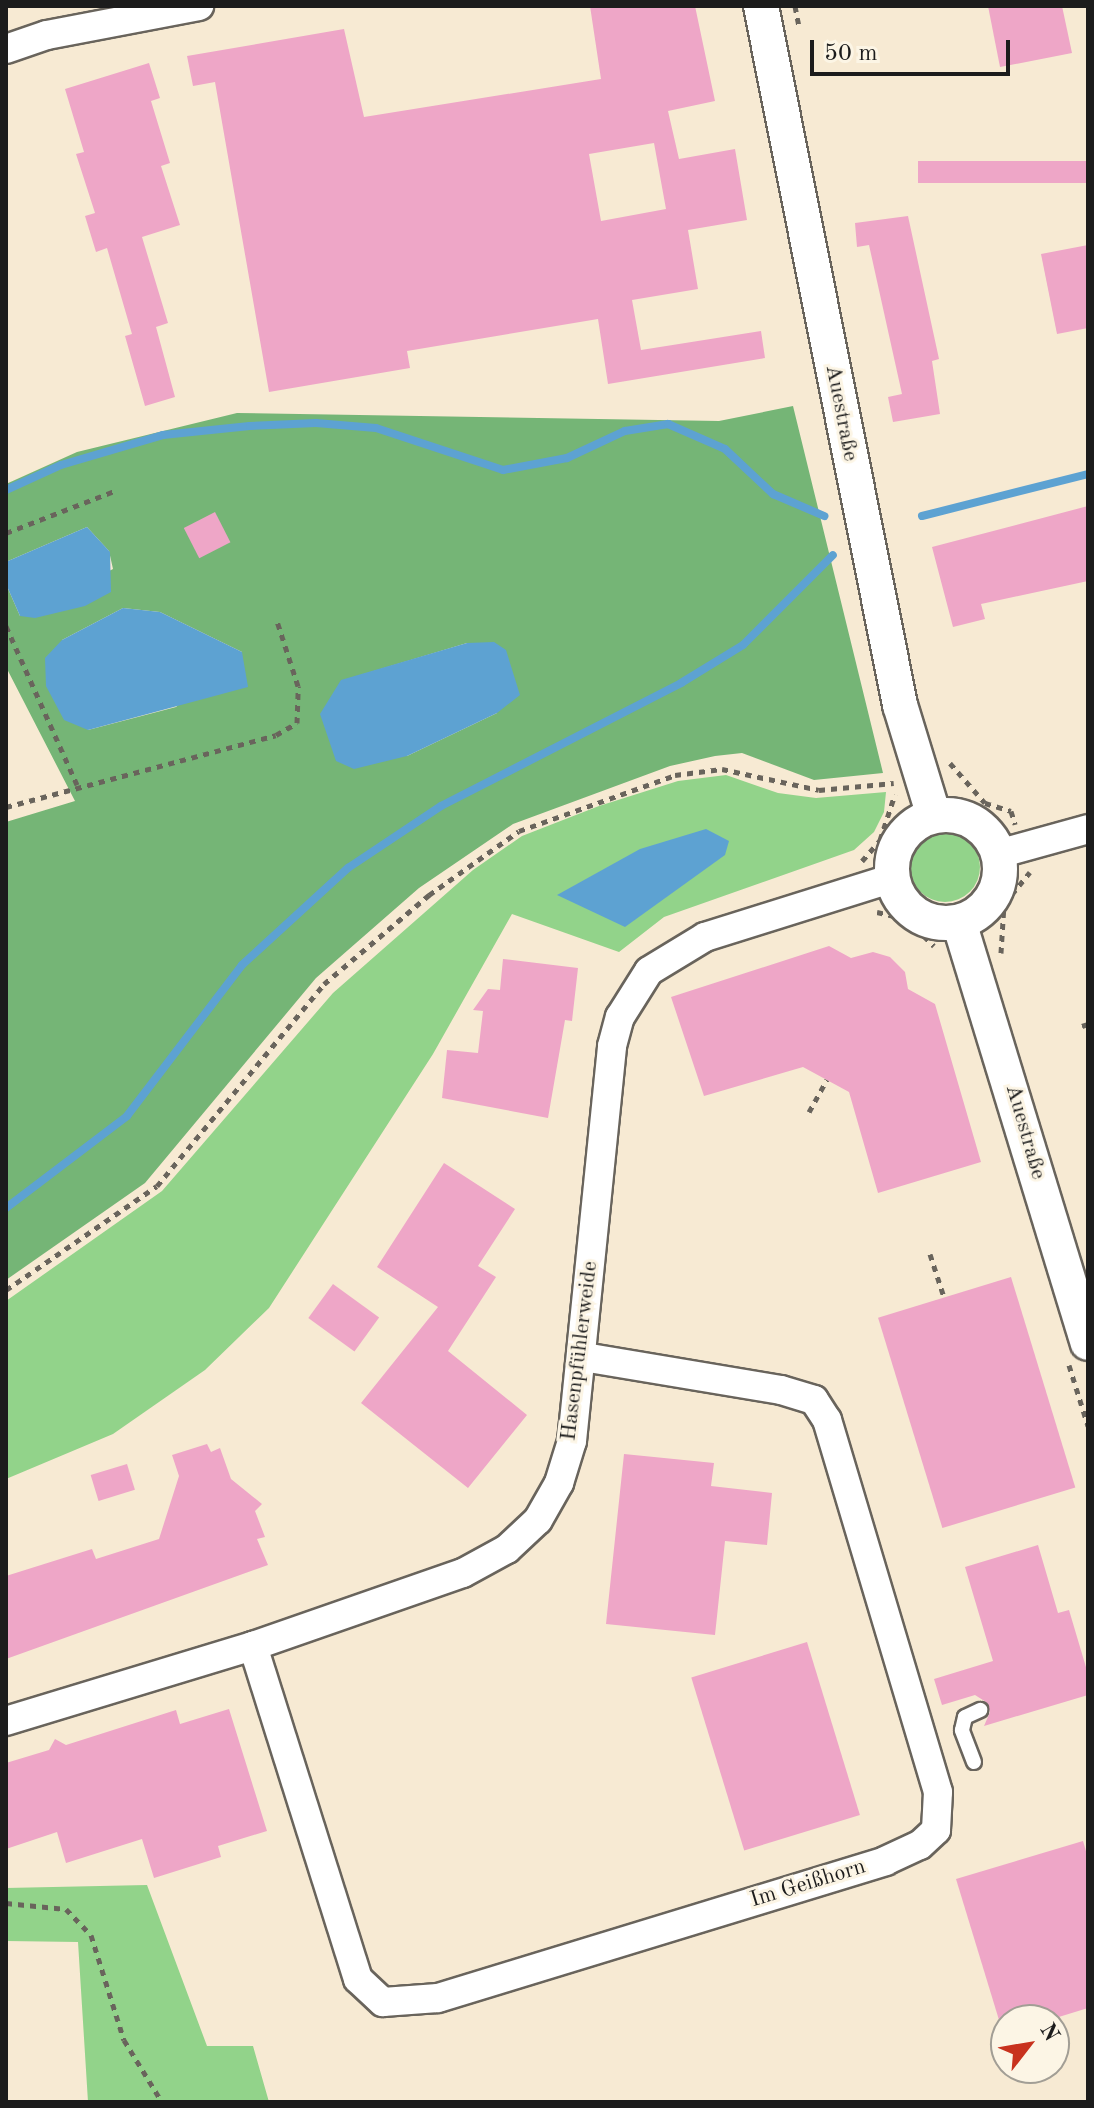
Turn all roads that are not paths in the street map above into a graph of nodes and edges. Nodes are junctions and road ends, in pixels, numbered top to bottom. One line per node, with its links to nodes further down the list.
1 (199, 6): 3 (street)
2 (761, 6): 4 (street, Auestraße)
3 (6, 49)
4 (934, 816): 6 (street); 7 (street)
5 (1088, 829): 6 (street)
6 (1011, 852): 8 (street)
7 (893, 878): 8 (street); 10 (street, Hasenpfühlerweide)
8 (959, 922): 9 (street, Auestraße)
9 (1088, 1343)
10 (583, 1357): 11 (street, Hasenpfühlerweide); 11 (street, Im Geißhorn)
11 (253, 1646): 13 (street, Hasenpfühlerweide)
12 (980, 1710): 14 (lane)
13 (6, 1721)
14 (974, 1762)

